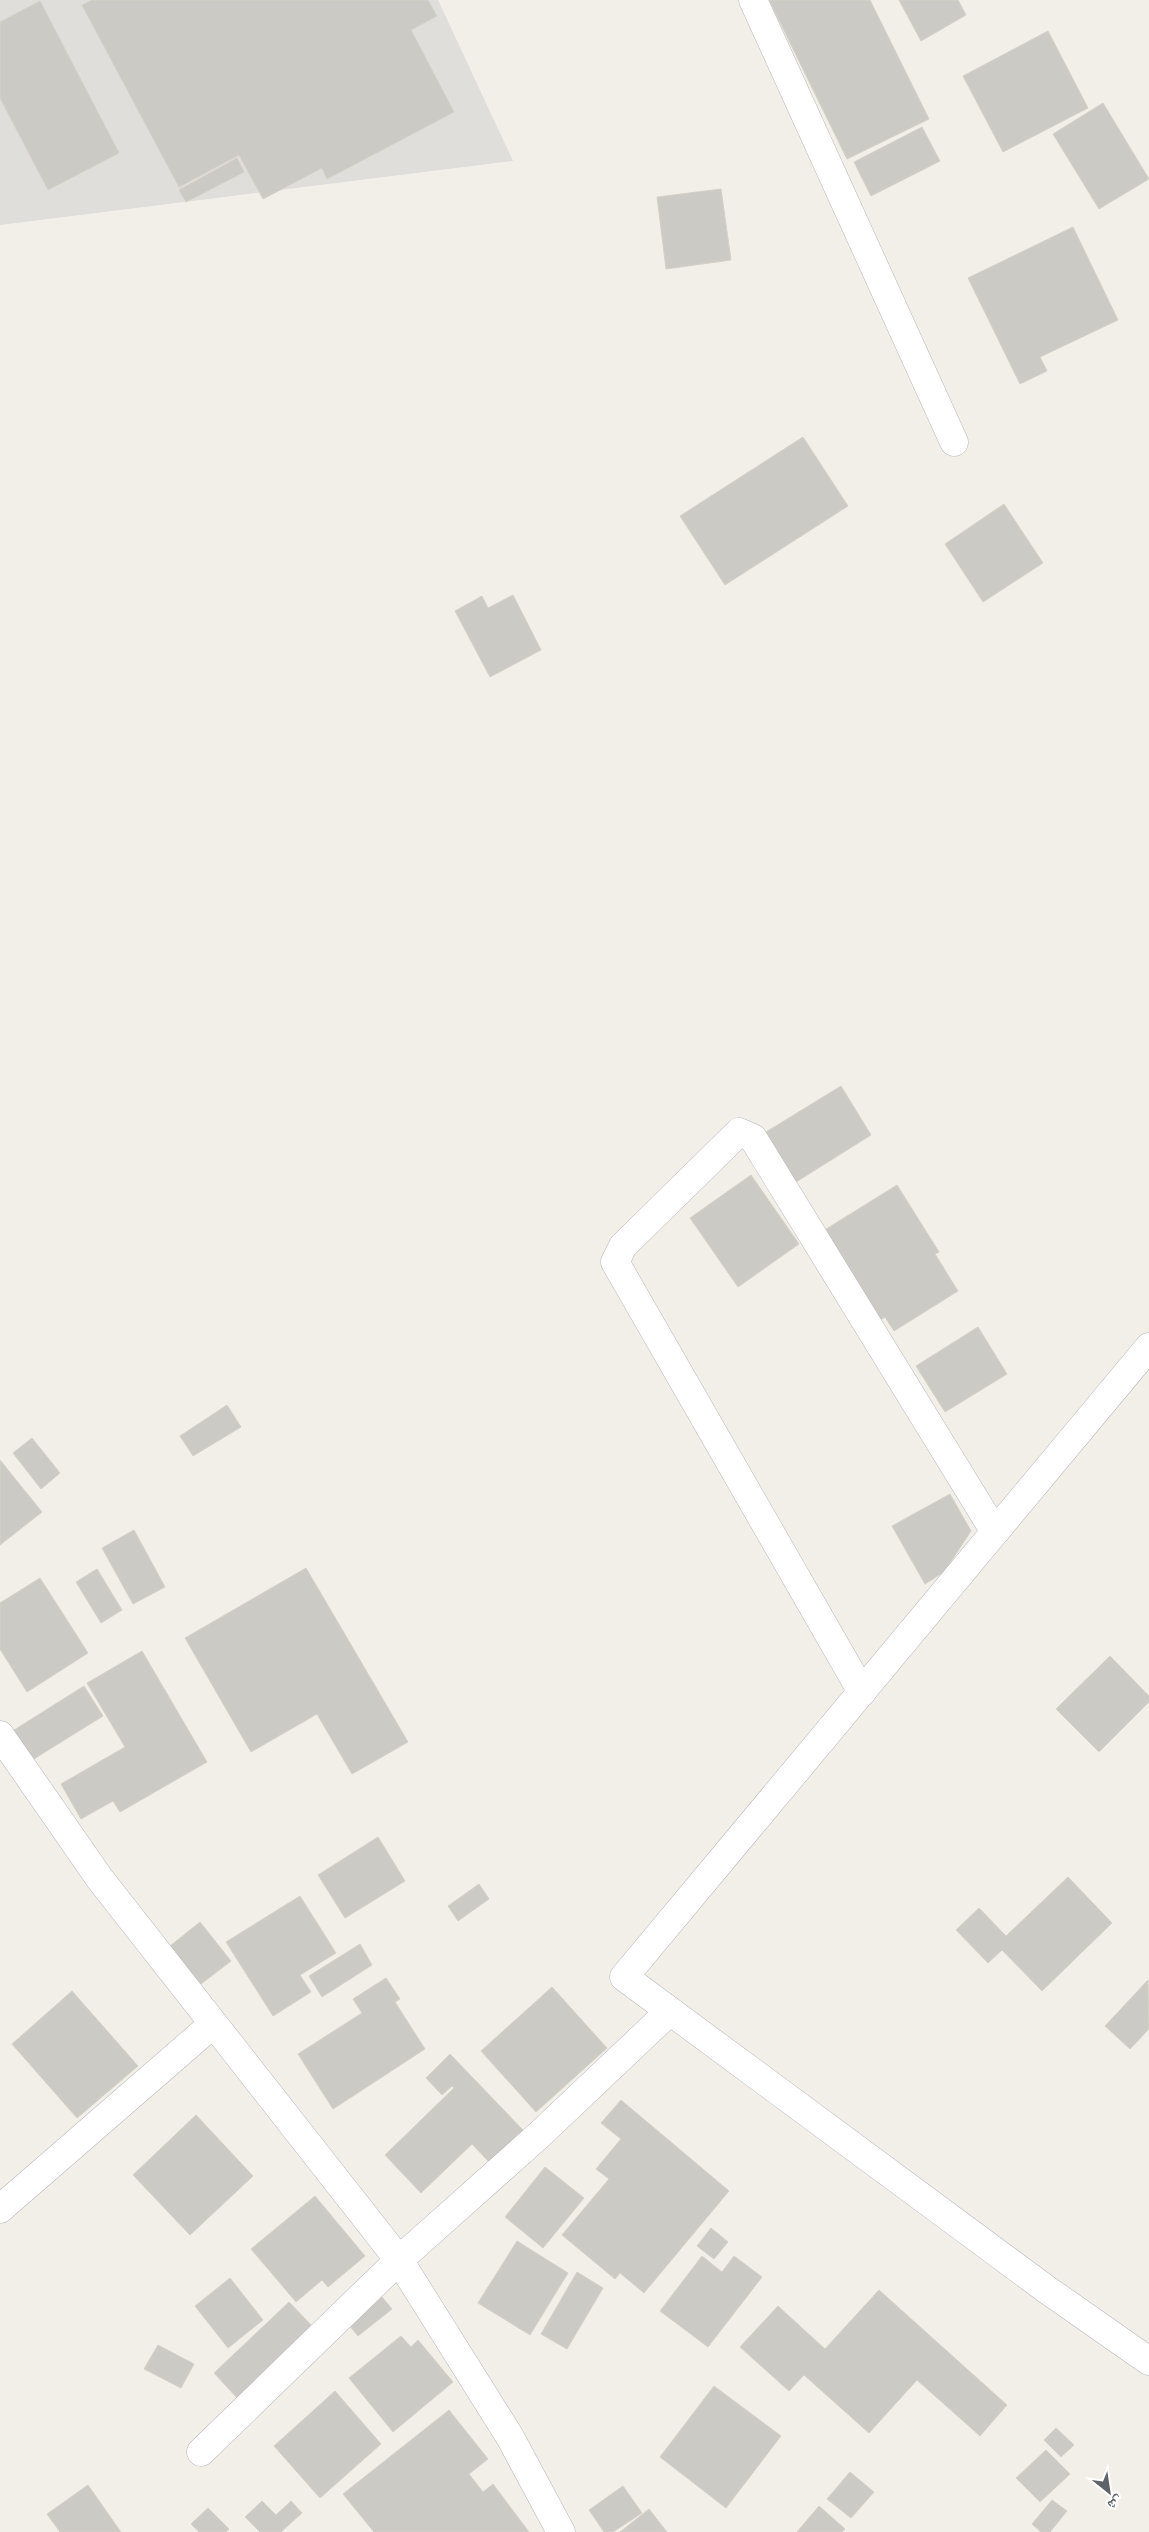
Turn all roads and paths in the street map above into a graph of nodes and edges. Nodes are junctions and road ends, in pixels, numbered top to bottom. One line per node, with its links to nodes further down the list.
1 (753, 0): 2 (street)
2 (954, 442)
3 (1149, 1347): 4 (street)
4 (995, 1532): 5 (street); 5 (street)
5 (862, 1692): 7 (street)
6 (0, 1735): 8 (street)
7 (670, 2011): 10 (street); 11 (street)
8 (213, 2024): 9 (street); 10 (street)
9 (0, 2209)
10 (399, 2260): 12 (street); 13 (street)
11 (1149, 2361)
12 (201, 2452)
13 (561, 2532)

